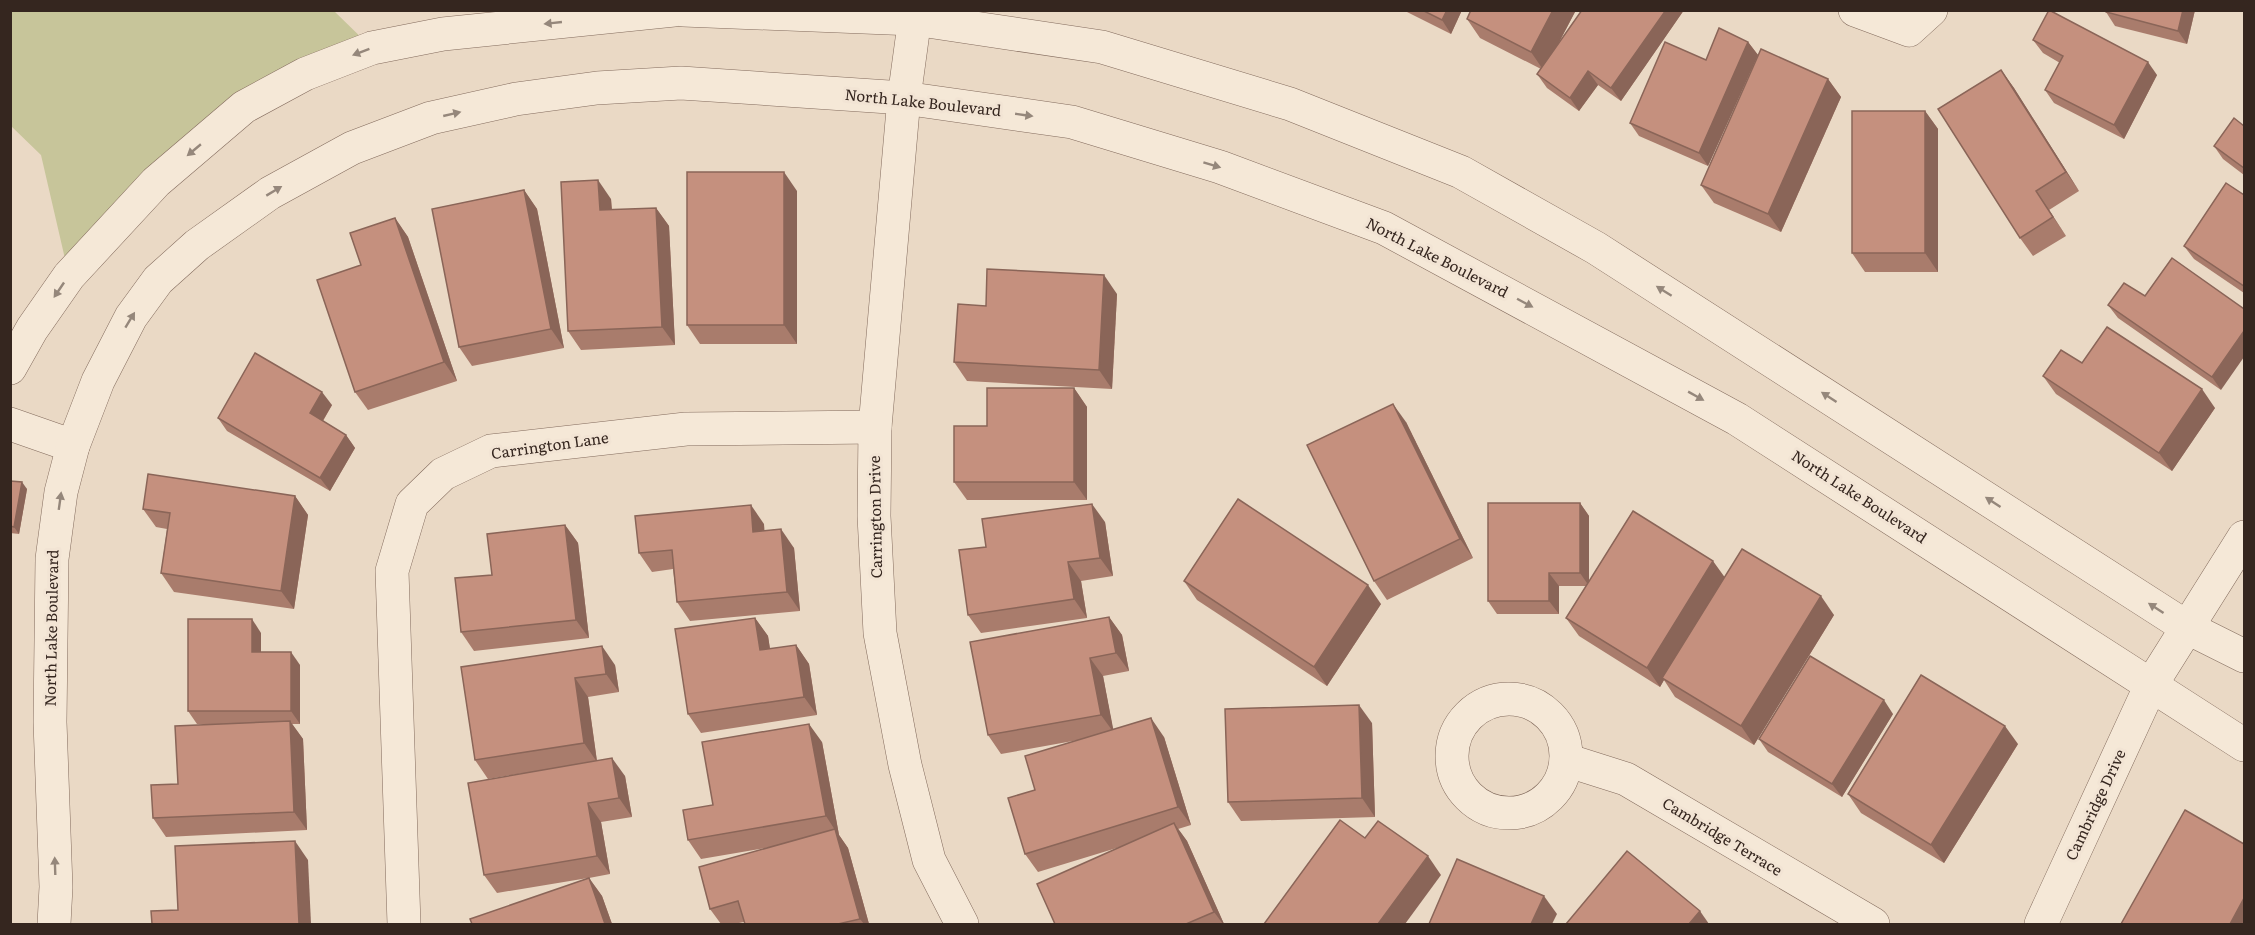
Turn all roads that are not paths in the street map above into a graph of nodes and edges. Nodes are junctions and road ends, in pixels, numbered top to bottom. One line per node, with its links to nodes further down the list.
1 (674, 10): 7 (street, one-way to 7)
2 (683, 10): 5 (street)
3 (1855, 10): 4 (street)
4 (1931, 10)
5 (915, 15): 6 (street, Carrington Drive); 12 (street, one-way to 5)
6 (904, 98): 9 (street, Carrington Drive); 10 (street, North Lake Boulevard, one-way to 6); 14 (street, North Lake Boulevard, one-way to 14)
7 (10, 368)
8 (10, 424): 10 (street)
9 (875, 427): 18 (street, Carrington Lane); 19 (street, Carrington Drive)
10 (73, 446): 17 (street, North Lake Boulevard, one-way to 10)
11 (2244, 537): 12 (street, Cambridge Drive)
12 (2188, 628): 13 (street); 14 (street, Cambridge Drive)
13 (2244, 656)
14 (2151, 685): 15 (street, North Lake Boulevard); 21 (street, Cambridge Drive)
15 (2244, 745)
16 (1566, 760): 20 (street, Cambridge Terrace)
17 (54, 924)
18 (404, 924)
19 (962, 924)
20 (1873, 924)
21 (2041, 924)

